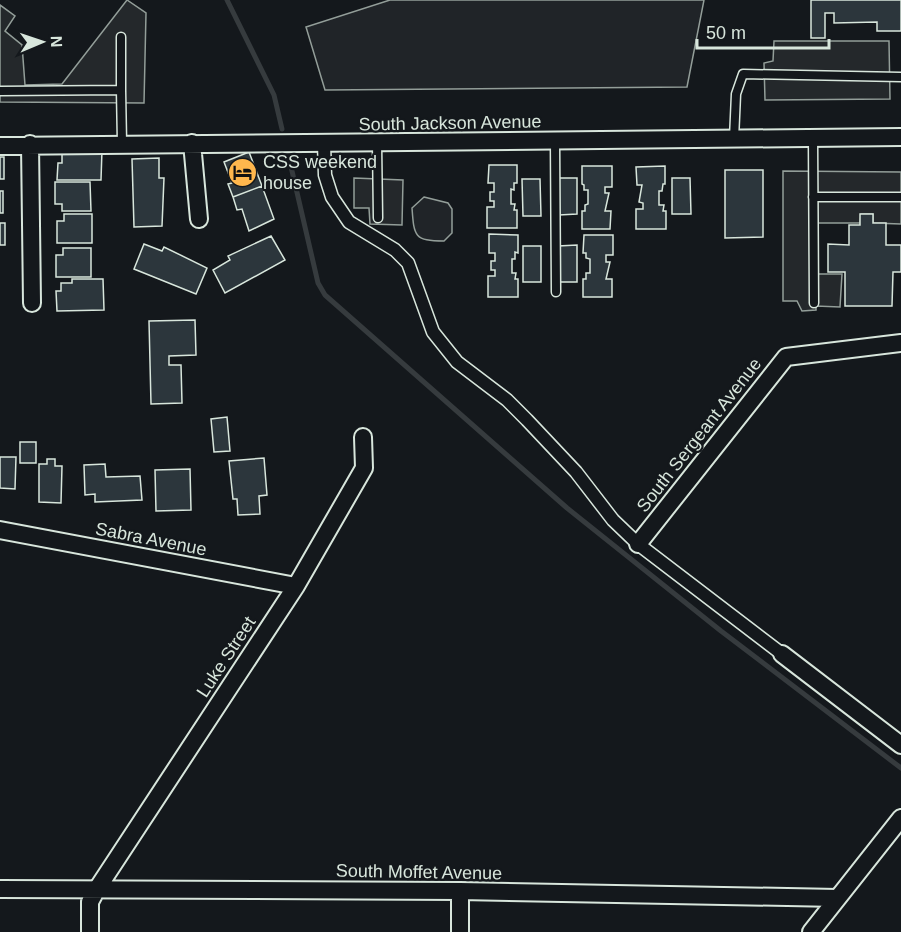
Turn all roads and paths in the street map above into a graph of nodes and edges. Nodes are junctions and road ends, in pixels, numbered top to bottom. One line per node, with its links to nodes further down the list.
1 (121, 37): 3 (lane)
2 (901, 77): 7 (lane)
3 (121, 90): 4 (lane); 9 (lane)
4 (0, 91)
5 (901, 137): 6 (street, South Jackson Avenue)
6 (813, 138): 7 (street, South Jackson Avenue); 15 (lane)
7 (734, 139): 8 (street, South Jackson Avenue)
8 (555, 141): 11 (street, South Jackson Avenue); 19 (lane)
9 (122, 143): 10 (street, South Jackson Avenue); 12 (street, South Jackson Avenue)
10 (192, 143): 13 (street, South Jackson Avenue); 18 (street)
11 (377, 143): 13 (street, South Jackson Avenue); 17 (lane)
12 (30, 144): 14 (street, South Jackson Avenue); 20 (street)
13 (324, 144): 25 (street)
14 (0, 146)
15 (813, 197): 16 (lane); 21 (lane)
16 (901, 197)
17 (378, 218)
18 (199, 219)
19 (556, 291)
20 (32, 303)
21 (814, 303)
22 (901, 343): 25 (street, South Sergeant Avenue)
23 (363, 437): 26 (street, Luke Street)
24 (0, 530): 26 (street, Sabra Avenue)
25 (638, 544): 27 (street)
26 (296, 586): 31 (street, Luke Street)
27 (782, 654): 28 (street)
28 (901, 745)
29 (901, 818): 33 (street)
30 (0, 889): 31 (street, South Moffet Avenue)
31 (97, 889): 32 (street, South Moffet Avenue); 34 (street, Luke Street)
32 (460, 891): 33 (street, South Moffet Avenue); 35 (street)
33 (838, 898): 36 (street)
34 (90, 932)
35 (460, 932)
36 (811, 932)

